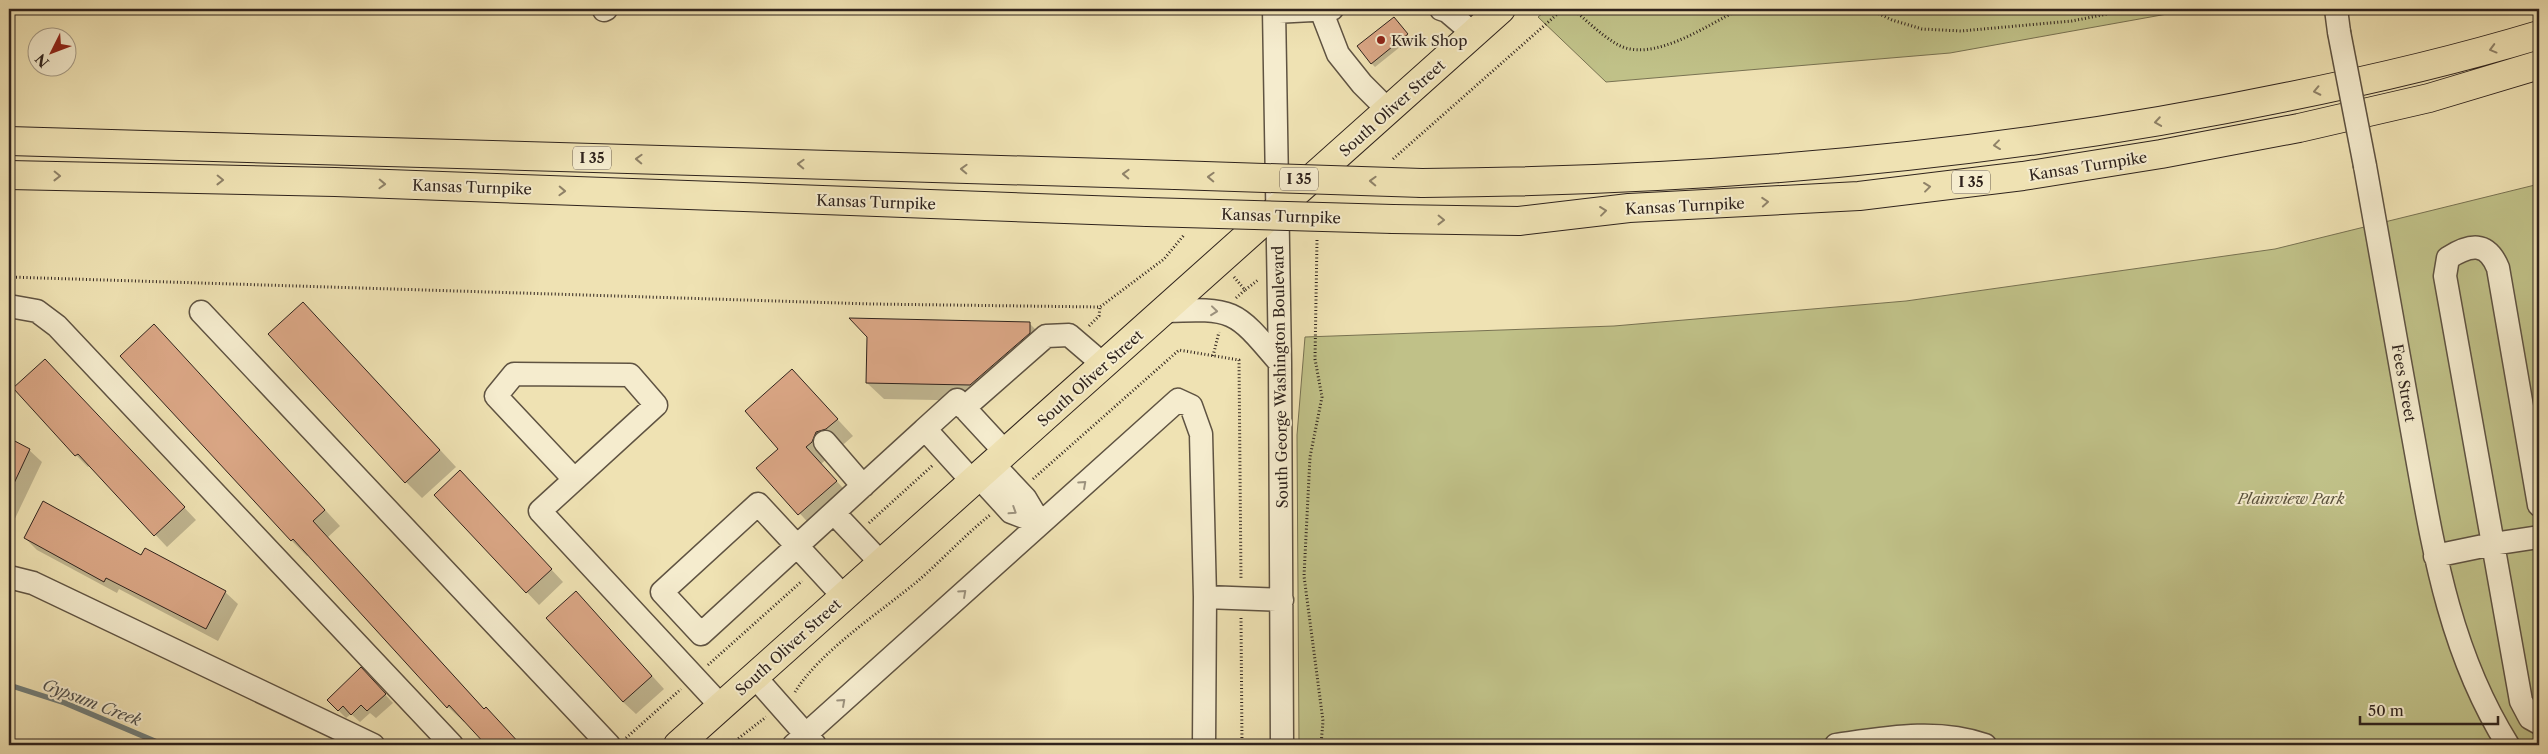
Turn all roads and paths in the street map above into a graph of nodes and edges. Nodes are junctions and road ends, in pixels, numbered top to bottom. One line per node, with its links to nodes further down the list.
1 (1442, 9): 11 (street)
2 (1501, 9): 11 (main road, South Oliver Street)
3 (1563, 9): 16 (path)
4 (1573, 9): 5 (path)
5 (1740, 9)
6 (1869, 9): 7 (path)
7 (2132, 9)
8 (2336, 9): 44 (street, Fees Street, bridge)
9 (1274, 10): 10 (street); 18 (street, South George Washington Boulevard)
10 (1326, 10): 14 (street)
11 (1474, 34): 14 (main road, South Oliver Street)
12 (2539, 35): 15 (main road, I 35, one-way to 15, bridge)
13 (2539, 66): 17 (main road, Kansas Turnpike / I 35, one-way to 13, bridge)
14 (1389, 111): 18 (main road, South Oliver Street)
15 (9, 142)
16 (1387, 165)
17 (9, 175)
18 (1277, 211): 25 (main road, South Oliver Street); 29 (street, South George Washington Boulevard)
19 (1185, 234): 21 (path)
20 (1310, 235): 64 (path)
21 (9, 277)
22 (1254, 283): 23 (path)
23 (1241, 285)
24 (9, 306): 57 (street)
25 (1165, 311): 29 (street, one-way to 29); 30 (main road, South Oliver Street)
26 (202, 312): 58 (street)
27 (1220, 329): 28 (path)
28 (1213, 356): 37 (path); 49 (path)
29 (1280, 363): 50 (street, South George Washington Boulevard)
30 (1104, 365): 31 (street); 34 (main road, South Oliver Street)
31 (964, 408): 32 (street); 34 (street)
32 (925, 429): 34 (street); 36 (street)
33 (825, 442): 36 (street)
34 (988, 469): 37 (street); 45 (main road, South Oliver Street)
35 (574, 480): 35 (street); 53 (street)
36 (863, 486): 39 (street)
37 (1011, 498): 40 (street); 52 (path)
38 (2539, 505): 42 (street)
39 (834, 513): 43 (street); 45 (street)
40 (1040, 523): 48 (street, one-way to 48); 55 (street, one-way to 40)
41 (2539, 537): 42 (street)
42 (2494, 544): 44 (street); 54 (street)
43 (797, 546): 43 (street); 47 (street)
44 (2435, 556): 67 (street, Fees Street)
45 (882, 564): 47 (main road, South Oliver Street)
46 (9, 577): 56 (street)
47 (844, 597): 51 (main road, South Oliver Street)
48 (1205, 597): 49 (street); 61 (street)
49 (1241, 599): 50 (street); 62 (path)
50 (1282, 600): 63 (street, South George Washington Boulevard)
51 (754, 677): 52 (street); 53 (main road, South Oliver Street)
52 (780, 706): 55 (street); 60 (path)
53 (722, 707): 59 (main road, South Oliver Street)
54 (2539, 722)
55 (805, 742)
56 (373, 745)
57 (452, 745)
58 (609, 745)
59 (678, 745)
60 (730, 745)
61 (1204, 745)
62 (1242, 745)
63 (1282, 745)
64 (1321, 745)
65 (1836, 745): 66 (street)
66 (1985, 745)
67 (2508, 745)

